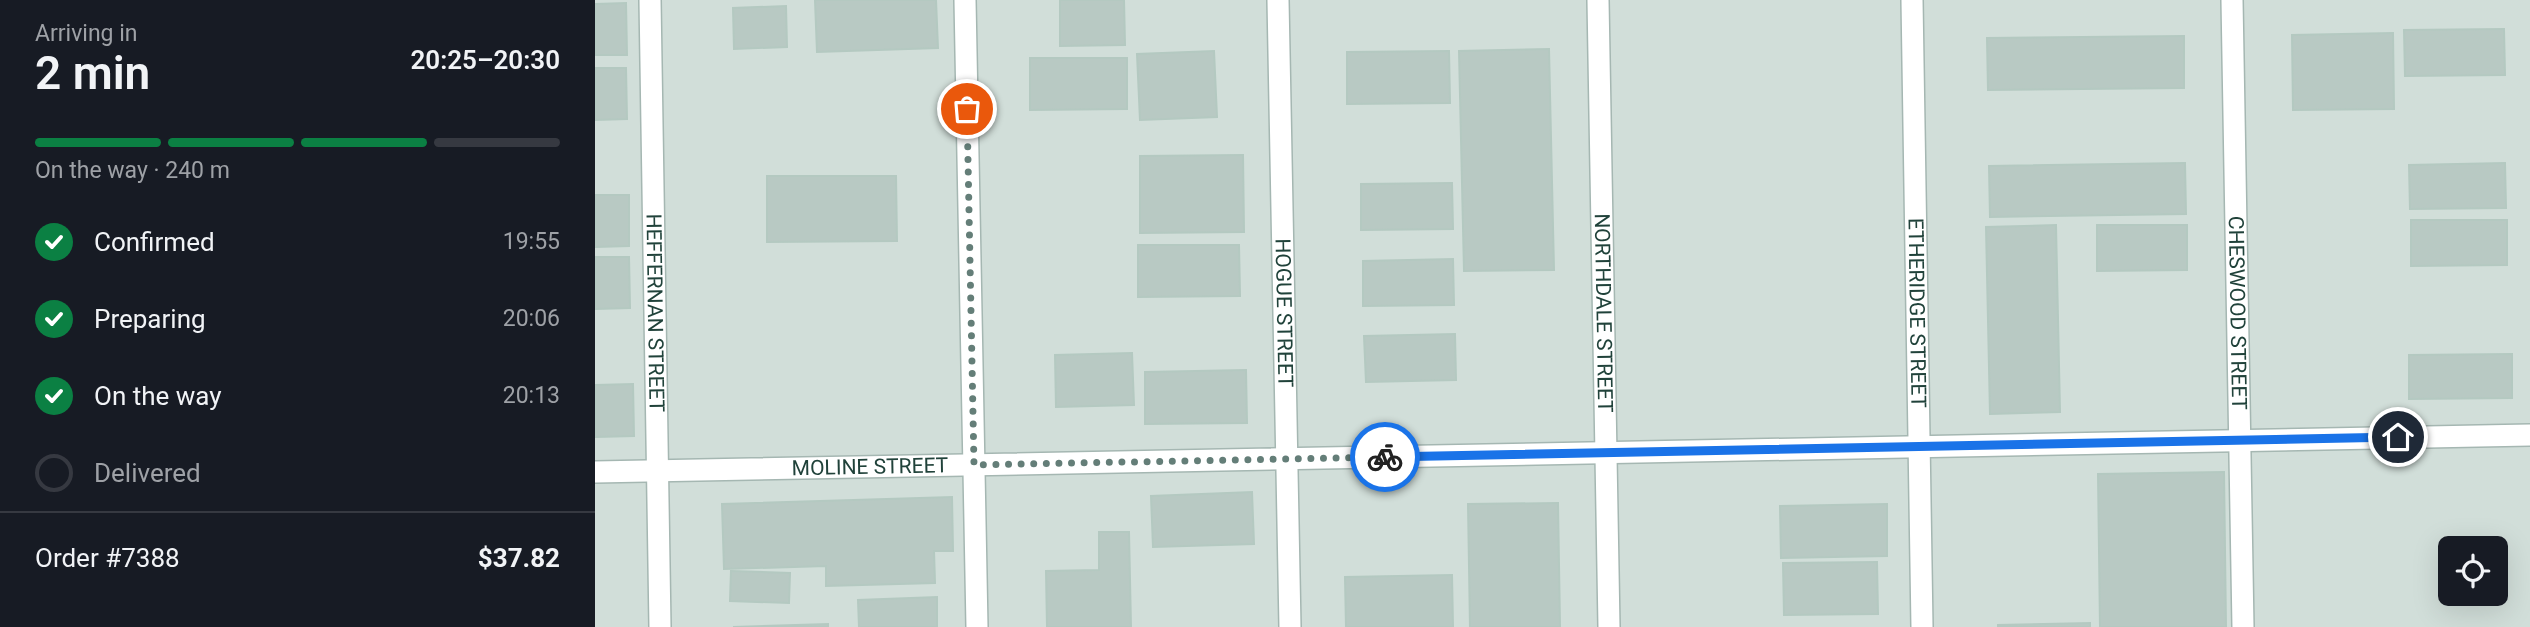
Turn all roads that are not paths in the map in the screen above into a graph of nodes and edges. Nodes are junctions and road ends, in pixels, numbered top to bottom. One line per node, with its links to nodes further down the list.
1 (650, 0): 13 (street, HEFFERNAN STREET)
2 (965, 0): 12 (street)
3 (1278, 0): 11 (street, HOGUE STREET)
4 (1598, 0): 10 (street, NORTHDALE STREET)
5 (1913, 0): 9 (street, ETHERIDGE STREET)
6 (2232, 0): 8 (street, CHESWOOD STREET)
7 (2530, 435): 8 (street, MOLINE STREET)
8 (2239, 440): 9 (street, MOLINE STREET); 20 (street, CHESWOOD STREET)
9 (1918, 447): 10 (street, MOLINE STREET); 19 (street, ETHERIDGE STREET)
10 (1608, 453): 11 (street, MOLINE STREET); 18 (street, NORTHDALE STREET)
11 (1287, 459): 12 (street, MOLINE STREET); 17 (street, HOGUE STREET)
12 (974, 465): 13 (street, MOLINE STREET); 16 (street)
13 (658, 471): 14 (street, MOLINE STREET); 15 (street, HEFFERNAN STREET)
14 (595, 472)
15 (660, 627)
16 (978, 627)
17 (1290, 627)
18 (1609, 627)
19 (1922, 627)
20 (2243, 627)

